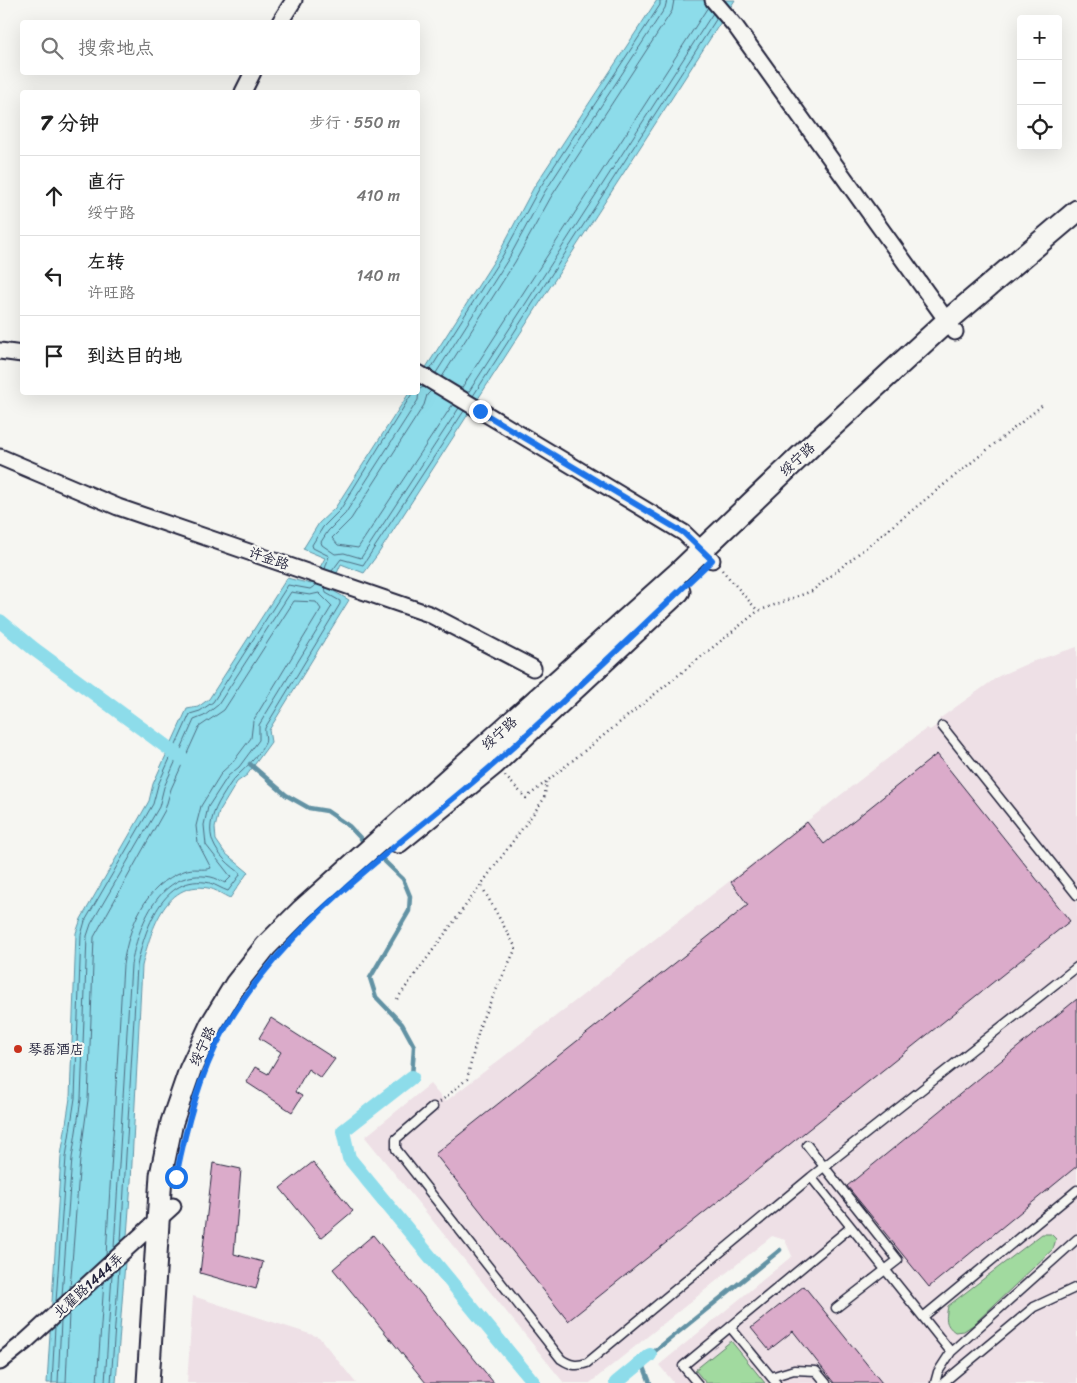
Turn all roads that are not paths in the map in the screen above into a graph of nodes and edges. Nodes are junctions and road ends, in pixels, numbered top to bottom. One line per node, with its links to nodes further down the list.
1 (294, 0): 3 (street)
2 (713, 0): 8 (street)
3 (281, 20)
4 (251, 75): 5 (street)
5 (243, 90)
6 (1077, 211): 8 (main road, 绥宁路)
7 (1077, 230): 8 (main road, 绥宁路)
8 (951, 327): 13 (main road, 绥宁路)
9 (0, 351): 10 (street)
10 (20, 354)
11 (420, 374): 13 (street)
12 (0, 457): 14 (street, 许金路)
13 (708, 555): 16 (main road, 绥宁路); 16 (main road, 绥宁路)
14 (533, 668)
15 (942, 726): 17 (lane)
16 (403, 828): 24 (main road, 绥宁路)
17 (1077, 895)
18 (1077, 968): 21 (lane)
19 (433, 1107): 22 (lane)
20 (807, 1145): 21 (lane)
21 (824, 1166): 22 (lane); 27 (lane)
22 (811, 1177): 25 (lane)
23 (1077, 1190): 30 (lane)
24 (166, 1213): 33 (street, 北翟路1444弄); 35 (main road, 绥宁路); 36 (main road, 绥宁路)
25 (851, 1227): 27 (lane); 31 (lane)
26 (1077, 1239): 32 (lane)
27 (886, 1270): 29 (lane); 30 (lane)
28 (1077, 1287): 40 (lane)
29 (836, 1308)
30 (923, 1317): 32 (lane)
31 (730, 1327): 34 (lane); 37 (lane)
32 (951, 1352): 39 (lane)
33 (0, 1362)
34 (774, 1380): 38 (lane)
35 (148, 1383)
36 (162, 1383)
37 (697, 1383)
38 (826, 1383)
39 (935, 1383)
40 (943, 1383)

